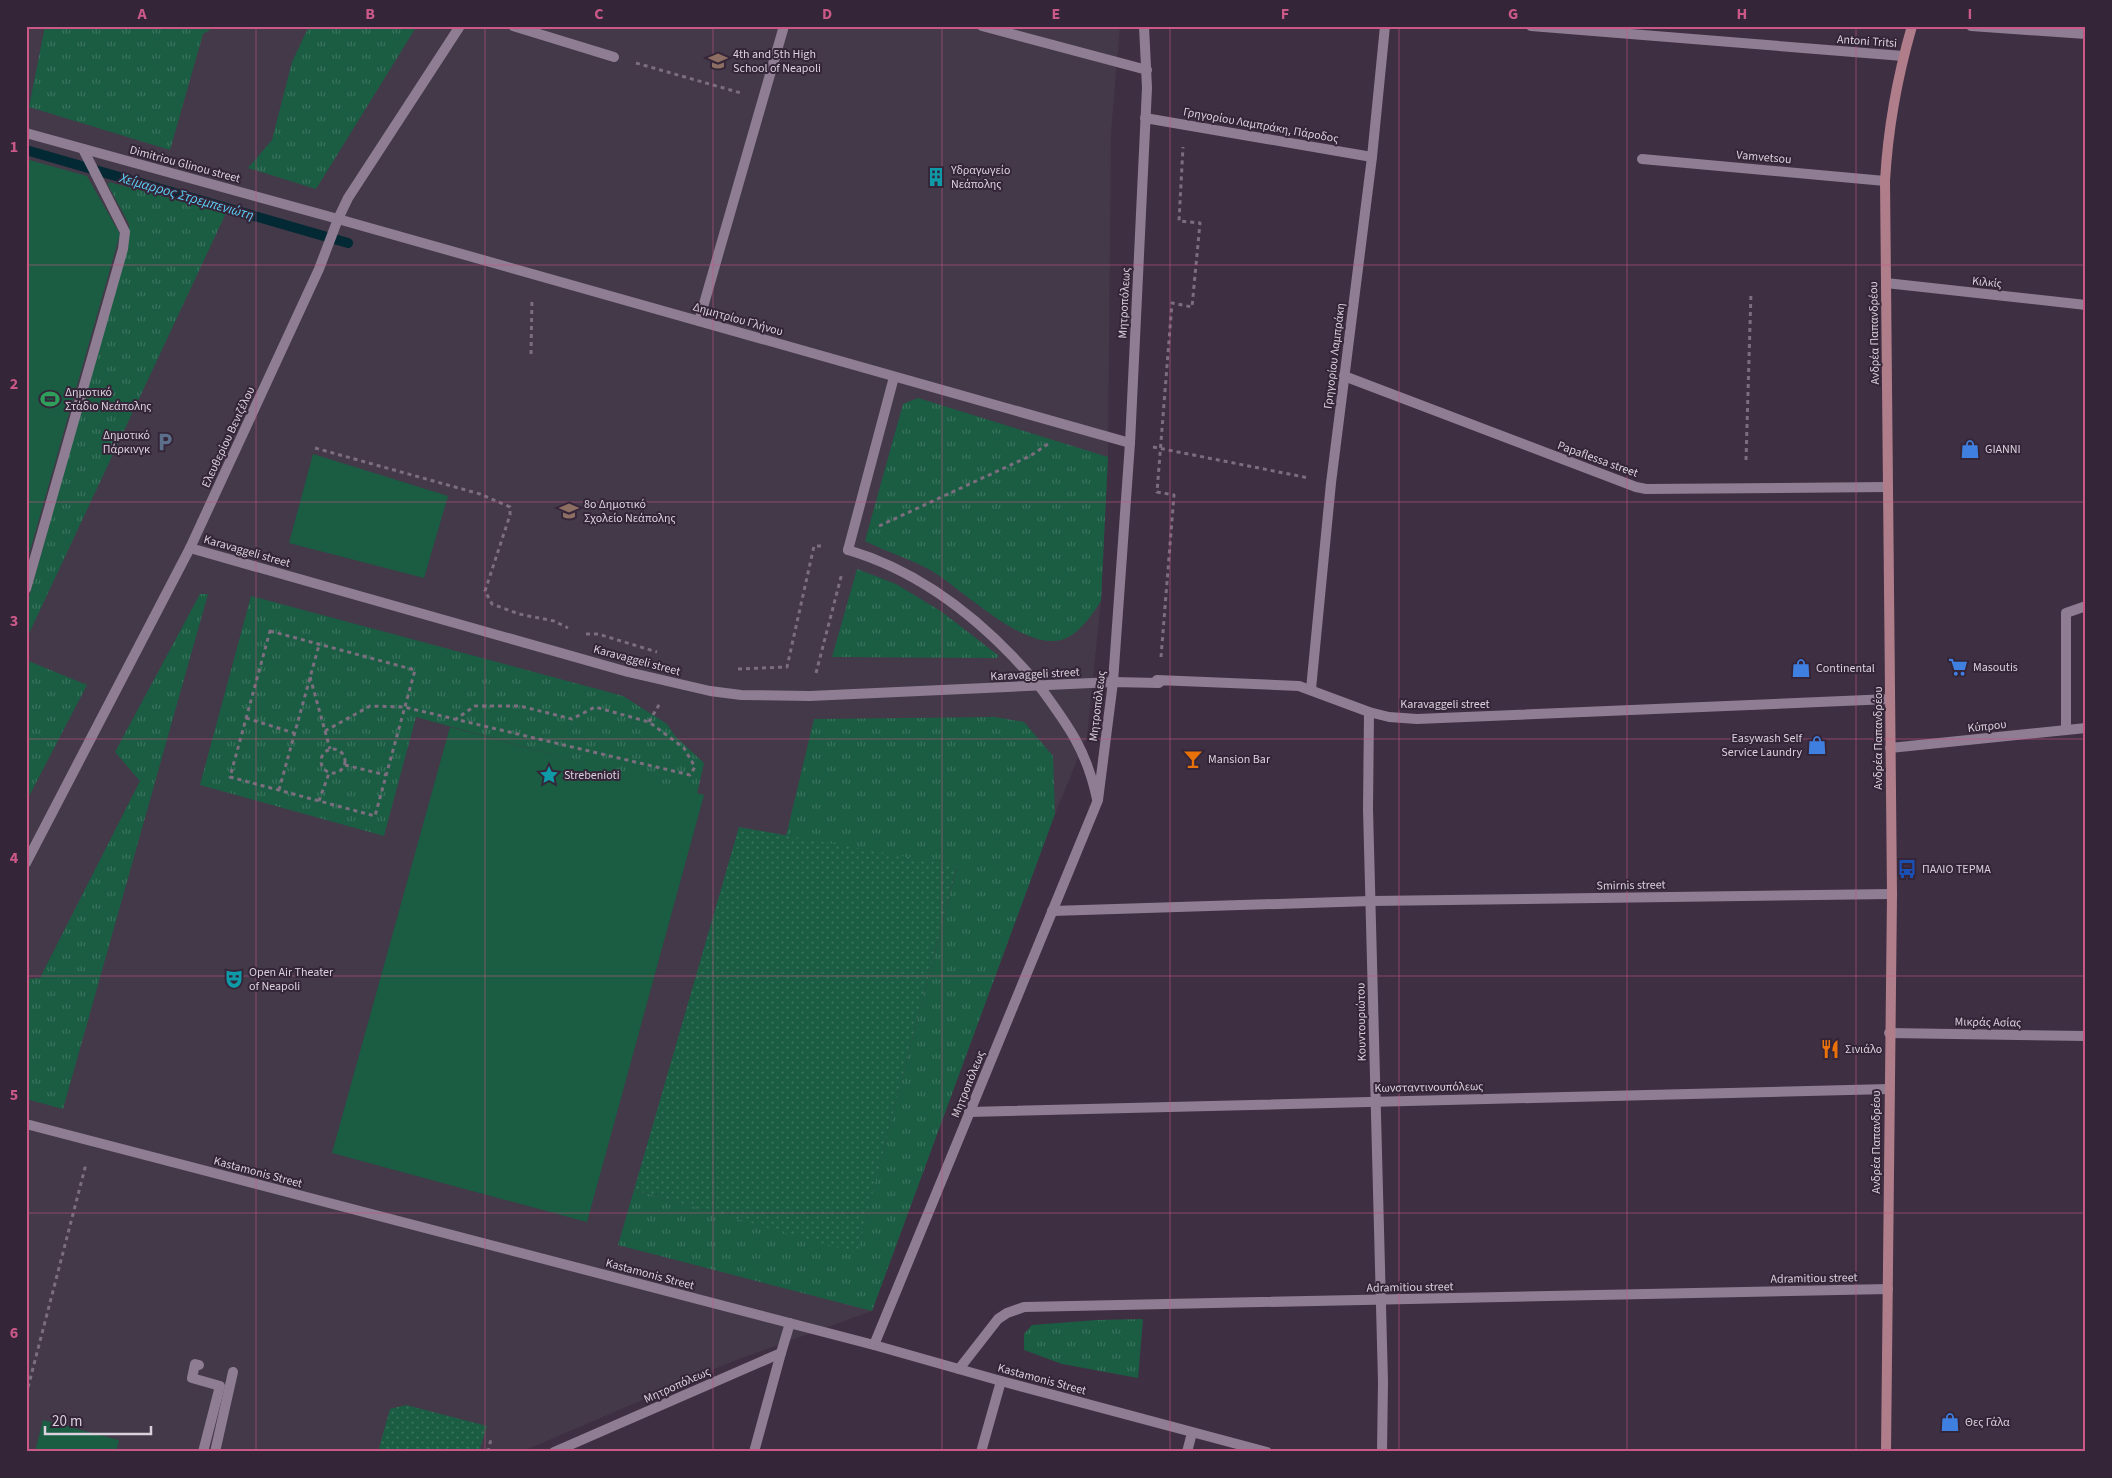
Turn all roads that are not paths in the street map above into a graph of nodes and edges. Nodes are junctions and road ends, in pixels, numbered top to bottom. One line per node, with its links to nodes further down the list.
1 (460, 26): 21 (street, Ελευθερίου Βενιζέλου)
2 (513, 26): 13 (street)
3 (784, 26): 24 (street)
4 (982, 26): 14 (street)
5 (1144, 26): 14 (street, Μητροπόλεως)
6 (1386, 26): 18 (street, Γρηγορίου Λαμπράκη)
7 (1531, 26): 10 (street, Antoni Tritsi)
8 (1912, 26): 12 (main road, Ανδρέα Παπανδρέου)
9 (1971, 26): 11 (street)
10 (1565, 28): 12 (street, Antoni Tritsi)
11 (2086, 34)
12 (1903, 56): 20 (main road, Ανδρέα Παπανδρέου)
13 (614, 57)
14 (1147, 70): 15 (street, Μητροπόλεως)
15 (1145, 118): 18 (street, Γρηγορίου Λαμπράκη, Πάροδος); 27 (street, Μητροπόλεως)
16 (26, 133): 17 (street, Dimitriou Glinou street)
17 (83, 149): 21 (street, Dimitriou Glinou street); 30 (street)
18 (1372, 157): 25 (street, Γρηγορίου Λαμπράκη)
19 (1642, 159): 20 (street, Vamvetsou)
20 (1885, 181): 22 (main road, Ανδρέα Παπανδρέου)
21 (338, 219): 24 (street, Δημητρίου Γλήνου); 29 (street, Ελευθερίου Βενιζέλου)
22 (1886, 283): 23 (street, Κιλκίς); 28 (main road, Ανδρέα Παπανδρέου)
23 (2086, 305)
24 (699, 321): 26 (street, Δημητρίου Γλήνου)
25 (1344, 376): 28 (street, Papaflessa street); 34 (street, Γρηγορίου Λαμπράκη)
26 (894, 377): 27 (street, Δημητρίου Γλήνου); 33 (street)
27 (1130, 443): 32 (street, Μητροπόλεως)
28 (1888, 487): 35 (main road, Ανδρέα Παπανδρέου)
29 (190, 548): 33 (street, Karavaggeli street); 41 (street, Ελευθερίου Βενιζέλου)
30 (26, 589)
31 (2086, 606): 38 (street)
32 (1113, 682): 33 (street, Karavaggeli street); 34 (street, Karavaggeli street); 40 (street, Μητροπόλεως)
33 (1040, 686): 40 (street)
34 (1311, 689): 36 (street, Karavaggeli street)
35 (1890, 699): 36 (street, Karavaggeli street); 39 (main road, Ανδρέα Παπανδρέου)
36 (1369, 712): 43 (street, Κουντουριώτου)
37 (2086, 728): 38 (street, Κύπρου)
38 (2066, 730): 39 (street, Κύπρου)
39 (1890, 748): 42 (main road, Ανδρέα Παπανδρέου)
40 (1098, 800): 44 (street, Μητροπόλεως)
41 (26, 863)
42 (1892, 894): 43 (street, Smirnis street); 45 (main road, Ανδρέα Παπανδρέου)
43 (1371, 901): 44 (street, Smirnis street); 48 (street, Κουντουριώτου)
44 (1052, 911): 49 (street, Μητροπόλεως)
45 (1889, 1033): 46 (street, Μικράς Ασίας); 47 (main road, Ανδρέα Παπανδρέου)
46 (2086, 1036)
47 (1889, 1089): 48 (street, Κωνσταντινουπόλεως); 51 (main road, Ανδρέα Παπανδρέου)
48 (1376, 1101): 49 (street, Κωνσταντινουπόλεως); 52 (street, Κουντουριώτου)
49 (969, 1112): 54 (street, Μητροπόλεως)
50 (26, 1124): 53 (street, Kastamonis Street)
51 (1888, 1289): 52 (street, Adramitiou street); 69 (main road, Ανδρέα Παπανδρέου)
52 (1381, 1300): 57 (street, Adramitiou street); 68 (street, Κουντουριώτου)
53 (790, 1323): 54 (street, Kastamonis Street); 55 (street)
54 (874, 1345): 57 (street, Kastamonis Street)
55 (781, 1353): 63 (street, Μητροπόλεως); 64 (street)
56 (199, 1365): 61 (street)
57 (959, 1369): 59 (street, Kastamonis Street)
58 (233, 1372): 62 (street)
59 (1001, 1382): 60 (street, Kastamonis Street); 65 (street)
60 (1192, 1433): 66 (street); 67 (street, Kastamonis Street)
61 (203, 1452)
62 (215, 1452)
63 (554, 1452)
64 (754, 1452)
65 (981, 1452)
66 (1187, 1452)
67 (1268, 1452)
68 (1382, 1452)
69 (1886, 1452)

